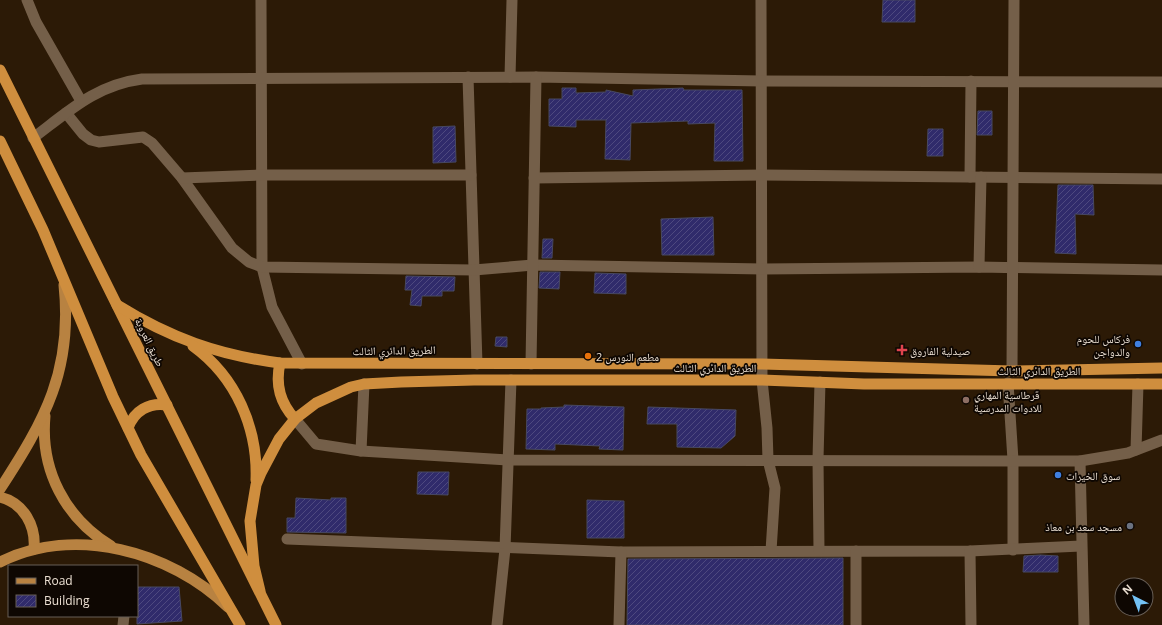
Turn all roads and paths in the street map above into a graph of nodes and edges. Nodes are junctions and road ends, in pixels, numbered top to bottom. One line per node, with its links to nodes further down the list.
1 (27, 0): 15 (street)
2 (261, 0): 10 (street)
3 (512, 0): 8 (street)
4 (761, 0): 11 (street)
5 (1014, 0): 13 (street)
6 (0, 70): 17 (highway, طريق العروبة)
7 (468, 77): 8 (street); 10 (street); 20 (street)
8 (510, 77): 9 (street)
9 (536, 77): 11 (street); 24 (street)
10 (261, 78): 15 (street); 19 (street)
11 (762, 81): 12 (street); 21 (street)
12 (971, 81): 13 (street); 22 (street)
13 (1014, 81): 14 (street); 25 (street)
14 (1162, 82)
15 (81, 101): 16 (street)
16 (66, 113): 17 (street); 23 (street)
17 (33, 138): 35 (highway, طريق العروبة)
18 (0, 141): 34 (highway)
19 (261, 175): 20 (street); 23 (street); 28 (street)
20 (471, 175): 32 (street)
21 (763, 175): 22 (street); 24 (street); 31 (street)
22 (976, 177): 25 (street); 29 (street)
23 (182, 178): 28 (street)
24 (534, 178): 27 (street)
25 (1014, 178): 26 (street); 30 (street)
26 (1162, 179)
27 (533, 266): 31 (street); 32 (street); 40 (street)
28 (262, 267): 32 (street); 38 (street)
29 (979, 267): 30 (street); 31 (street)
30 (1012, 268): 33 (street); 43 (street)
31 (763, 269): 41 (street)
32 (474, 270): 39 (street)
33 (1162, 270)
34 (64, 282): 52 (main road); 54 (highway)
35 (117, 305): 36 (highway, الطريق الدائري الثالث); 51 (highway, طريق العروبة)
36 (186, 341): 37 (highway, الطريق الدائري الثالث); 63 (highway)
37 (280, 363): 38 (highway, الطريق الدائري الثالث); 53 (highway)
38 (302, 364): 39 (highway, الطريق الدائري الثالث)
39 (477, 364): 40 (highway, الطريق الدائري الثالث)
40 (531, 364): 41 (highway, الطريق الدائري الثالث)
41 (762, 364): 43 (highway, الطريق الدائري الثالث); 45 (street)
42 (1162, 368): 43 (highway, الطريق الدائري الثالث)
43 (1012, 371)
44 (510, 380): 45 (highway, الطريق الدائري الثالث); 48 (highway, الطريق الدائري الثالث); 59 (street)
45 (762, 380): 46 (highway, الطريق الدائري الثالث); 60 (street)
46 (820, 382): 47 (highway, الطريق الدائري الثالث); 58 (street)
47 (1008, 383): 49 (highway, الطريق الدائري الثالث); 61 (street)
48 (364, 384): 53 (highway, الطريق الدائري الثالث); 57 (street)
49 (1138, 384): 50 (highway, الطريق الدائري الثالث); 56 (street)
50 (1162, 384)
51 (167, 406): 54 (highway); 78 (highway, طريق العروبة)
52 (45, 413): 64 (main road); 69 (main road)
53 (296, 419): 57 (street); 63 (highway, الطريق الدائري الثالث)
54 (128, 428): 79 (highway)
55 (1162, 440): 56 (street)
56 (1136, 450): 62 (street)
57 (361, 451): 59 (street)
58 (818, 459): 60 (street); 61 (street); 71 (street)
59 (508, 460): 60 (street); 70 (street)
60 (768, 460): 73 (street)
61 (1012, 460): 62 (street); 72 (street)
62 (1080, 460): 67 (street)
63 (256, 485): 78 (highway, الطريق الدائري الثالث)
64 (0, 489)
65 (0, 497): 68 (main road)
66 (287, 539): 70 (street)
67 (1081, 546): 72 (street); 86 (street)
68 (34, 549): 69 (main road); 77 (main road)
69 (115, 549): 79 (main road)
70 (505, 549): 76 (street); 82 (street)
71 (819, 550): 73 (street); 74 (street)
72 (1013, 550): 75 (street)
73 (771, 551): 76 (street)
74 (856, 551): 75 (street); 84 (street)
75 (970, 551): 85 (street)
76 (621, 552): 83 (street)
77 (0, 562)
78 (260, 591): 81 (highway, طريق العروبة)
79 (233, 611): 80 (highway)
80 (240, 625)
81 (276, 625)
82 (497, 625)
83 (619, 625)
84 (856, 625)
85 (971, 625)
86 (1084, 625)

